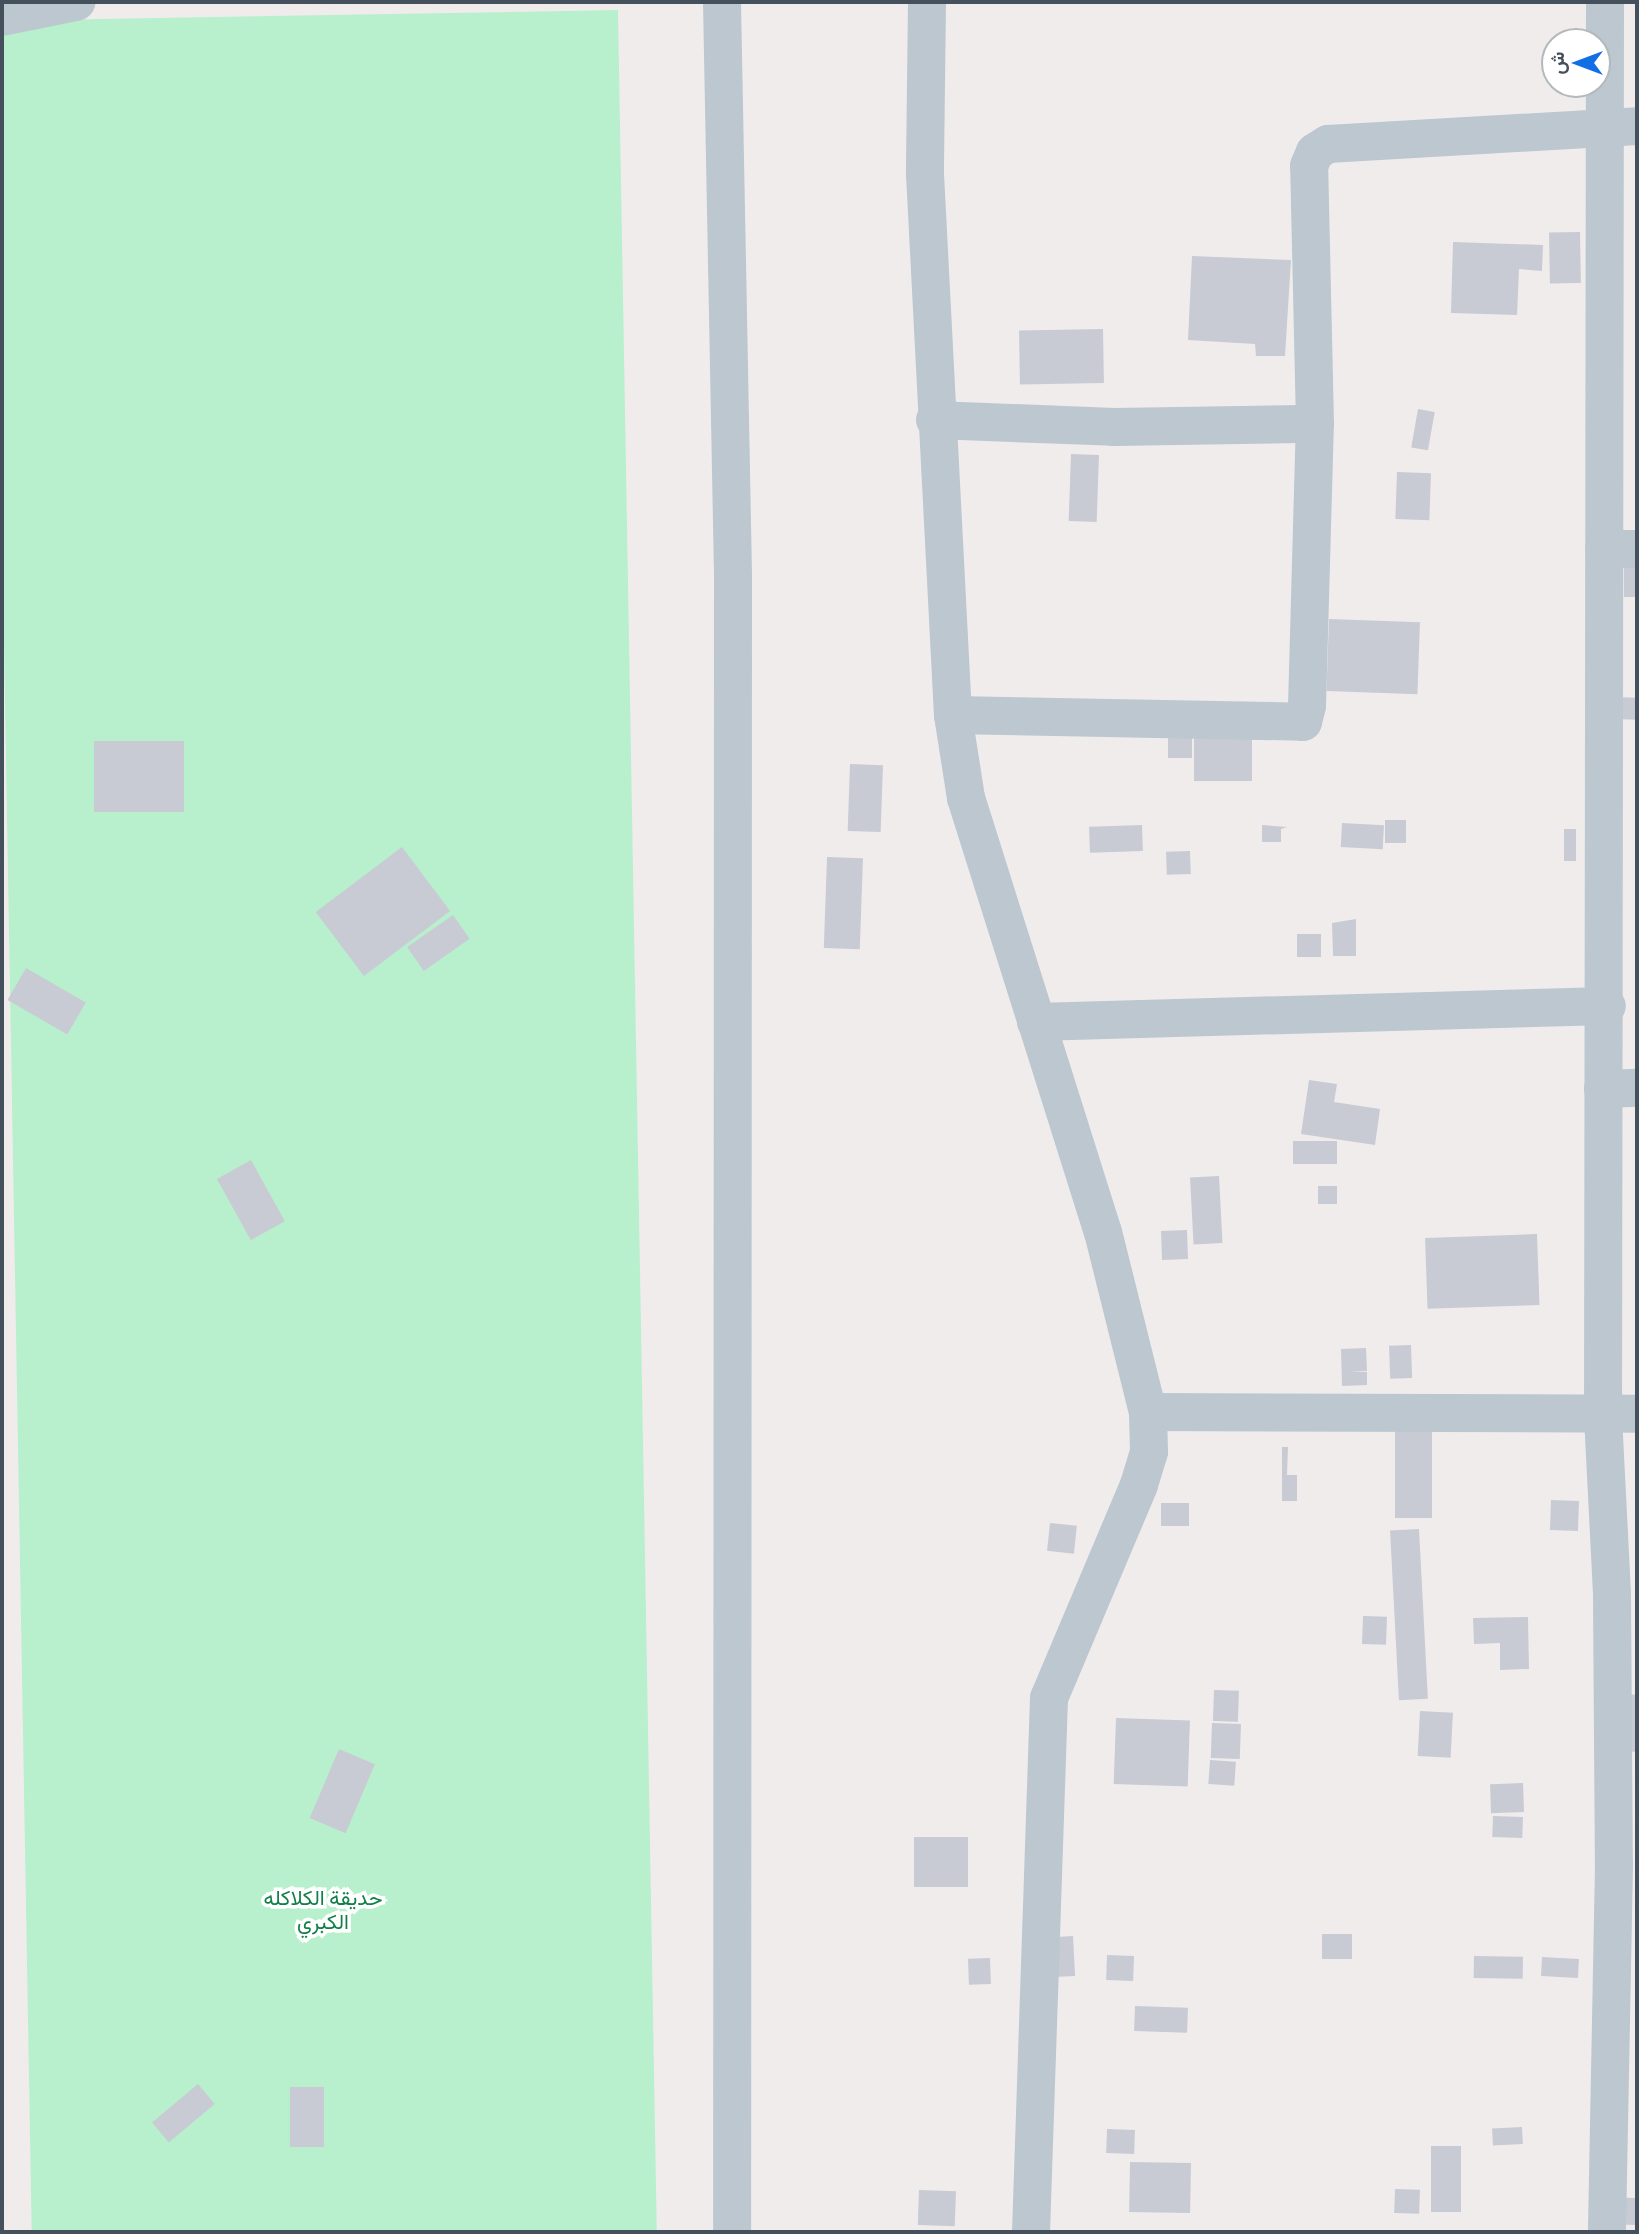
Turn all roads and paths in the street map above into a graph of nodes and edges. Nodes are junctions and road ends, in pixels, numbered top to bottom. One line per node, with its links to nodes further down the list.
1 (76, 2): 5 (street)
2 (722, 2): 17 (street)
3 (927, 2): 7 (street)
4 (1605, 2): 6 (street)
5 (2, 17)
6 (1621, 126): 8 (street); 9 (street)
7 (935, 421): 8 (street); 10 (street)
8 (1315, 424): 10 (street)
9 (1621, 549): 11 (street)
10 (953, 715): 12 (street)
11 (1606, 1006): 12 (street); 13 (street)
12 (1036, 1021): 14 (street)
13 (1620, 1089): 15 (street)
14 (1148, 1412): 15 (street); 18 (street)
15 (1620, 1415): 16 (street)
16 (1625, 1594): 19 (street)
17 (732, 2232)
18 (1031, 2232)
19 (1607, 2232)

